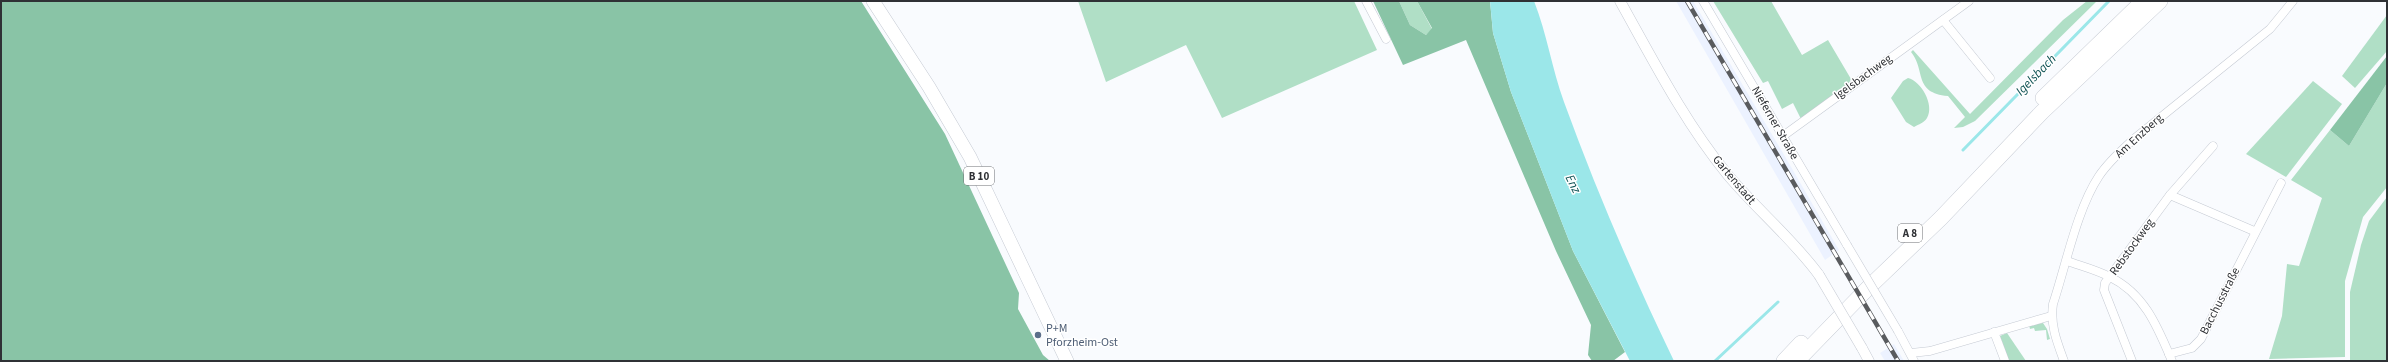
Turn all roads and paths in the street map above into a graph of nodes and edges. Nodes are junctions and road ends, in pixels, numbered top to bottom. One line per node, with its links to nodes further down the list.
1 (873, 1): 23 (main road, B 10)
2 (1366, 1): 10 (street)
3 (1620, 1): 26 (street, Gartenstadt, bridge)
4 (1703, 1): 12 (street, Nieferner Straße)
5 (1969, 1): 9 (street, Igelsbachweg)
6 (2143, 1): 24 (highway, A 8)
7 (2160, 1): 25 (highway, A 8)
8 (2293, 1): 17 (street, Am Enzberg)
9 (1943, 20): 11 (street); 12 (street, Igelsbachweg)
10 (1386, 38)
11 (1990, 78)
12 (1783, 136): 21 (street, Nieferner Straße, bridge)
13 (2213, 146): 15 (street, Rebstockweg)
14 (2281, 183): 16 (street, Bacchusstraße)
15 (2170, 195): 16 (street); 18 (street, Rebstockweg)
16 (2254, 232): 22 (street, Bacchusstraße)
17 (2067, 261): 18 (street); 19 (street, Am Enzberg)
18 (2110, 277): 22 (street); 29 (street, Rebstockweg)
19 (2051, 316): 20 (street); 28 (street)
20 (1994, 332): 21 (street); 27 (street)
21 (1912, 357)
22 (2171, 358)
23 (1066, 361)
24 (1784, 361)
25 (1797, 361)
26 (1868, 361)
27 (2005, 361)
28 (2064, 361)
29 (2132, 361)

